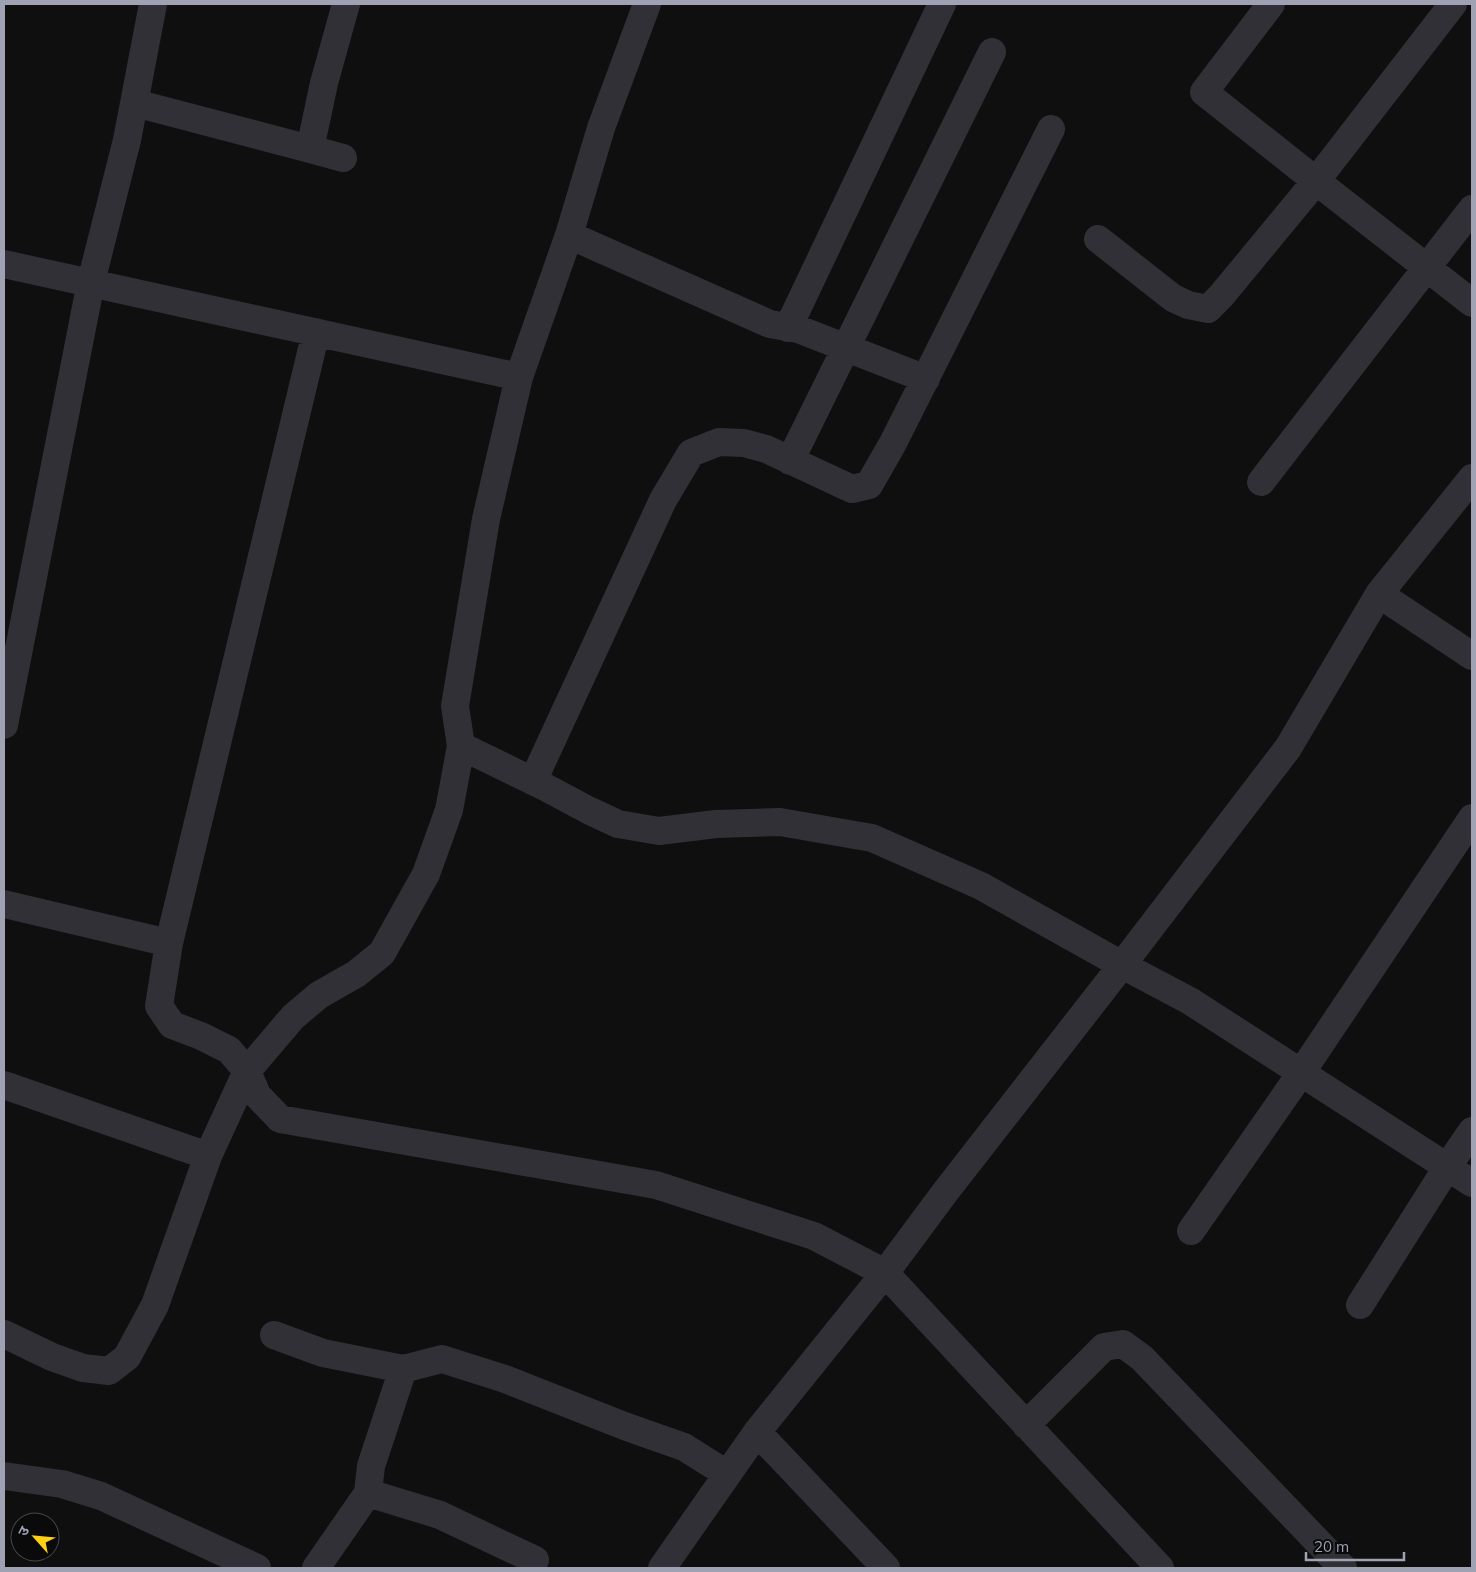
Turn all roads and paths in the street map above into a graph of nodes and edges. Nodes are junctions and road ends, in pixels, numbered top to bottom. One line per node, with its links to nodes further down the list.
1 (153, 4): 8 (street)
2 (346, 4): 10 (street)
3 (647, 4): 14 (street)
4 (942, 4): 20 (street)
5 (1271, 4): 12 (street)
6 (1452, 4): 12 (street)
7 (992, 52): 22 (street)
8 (135, 103): 10 (street); 18 (street)
9 (1051, 129): 24 (street)
10 (310, 149): 11 (street)
11 (343, 158)
12 (1316, 181): 15 (street); 17 (street)
13 (1472, 209): 17 (street)
14 (569, 235): 20 (street); 23 (street)
15 (1098, 240)
16 (4, 264): 18 (street)
17 (1426, 267): 19 (street); 27 (street)
18 (91, 282): 21 (street); 30 (street)
19 (1472, 304)
20 (788, 328): 22 (street)
21 (316, 332): 23 (street); 35 (street)
22 (846, 349): 24 (street); 25 (street)
23 (519, 377): 31 (street)
24 (926, 379): 25 (street)
25 (790, 461): 32 (street)
26 (1472, 478): 28 (street)
27 (1261, 482)
28 (1379, 594): 29 (street); 36 (street)
29 (1472, 656)
30 (4, 725)
31 (461, 746): 32 (street); 37 (street)
32 (533, 781): 36 (street)
33 (1472, 818): 38 (street)
34 (4, 904): 35 (street)
35 (169, 943): 37 (street)
36 (1122, 965): 38 (street); 45 (street)
37 (247, 1070): 41 (street); 45 (street)
38 (1301, 1072): 42 (street); 44 (street)
39 (4, 1086): 41 (street)
40 (1472, 1131): 42 (street)
41 (208, 1156): 47 (street)
42 (1448, 1166): 43 (street); 46 (street)
43 (1472, 1182)
44 (1191, 1232)
45 (885, 1273): 50 (street); 51 (street)
46 (1360, 1305)
47 (4, 1334)
48 (274, 1335): 49 (street)
49 (403, 1369): 52 (street); 54 (street)
50 (1026, 1425): 60 (street); 61 (street)
51 (756, 1432): 52 (street); 59 (street)
52 (727, 1474): 58 (street)
53 (4, 1476): 56 (street)
54 (368, 1493): 55 (street); 57 (street)
55 (535, 1560)
56 (257, 1568)
57 (316, 1568)
58 (662, 1568)
59 (886, 1568)
60 (1160, 1568)
61 (1343, 1568)

